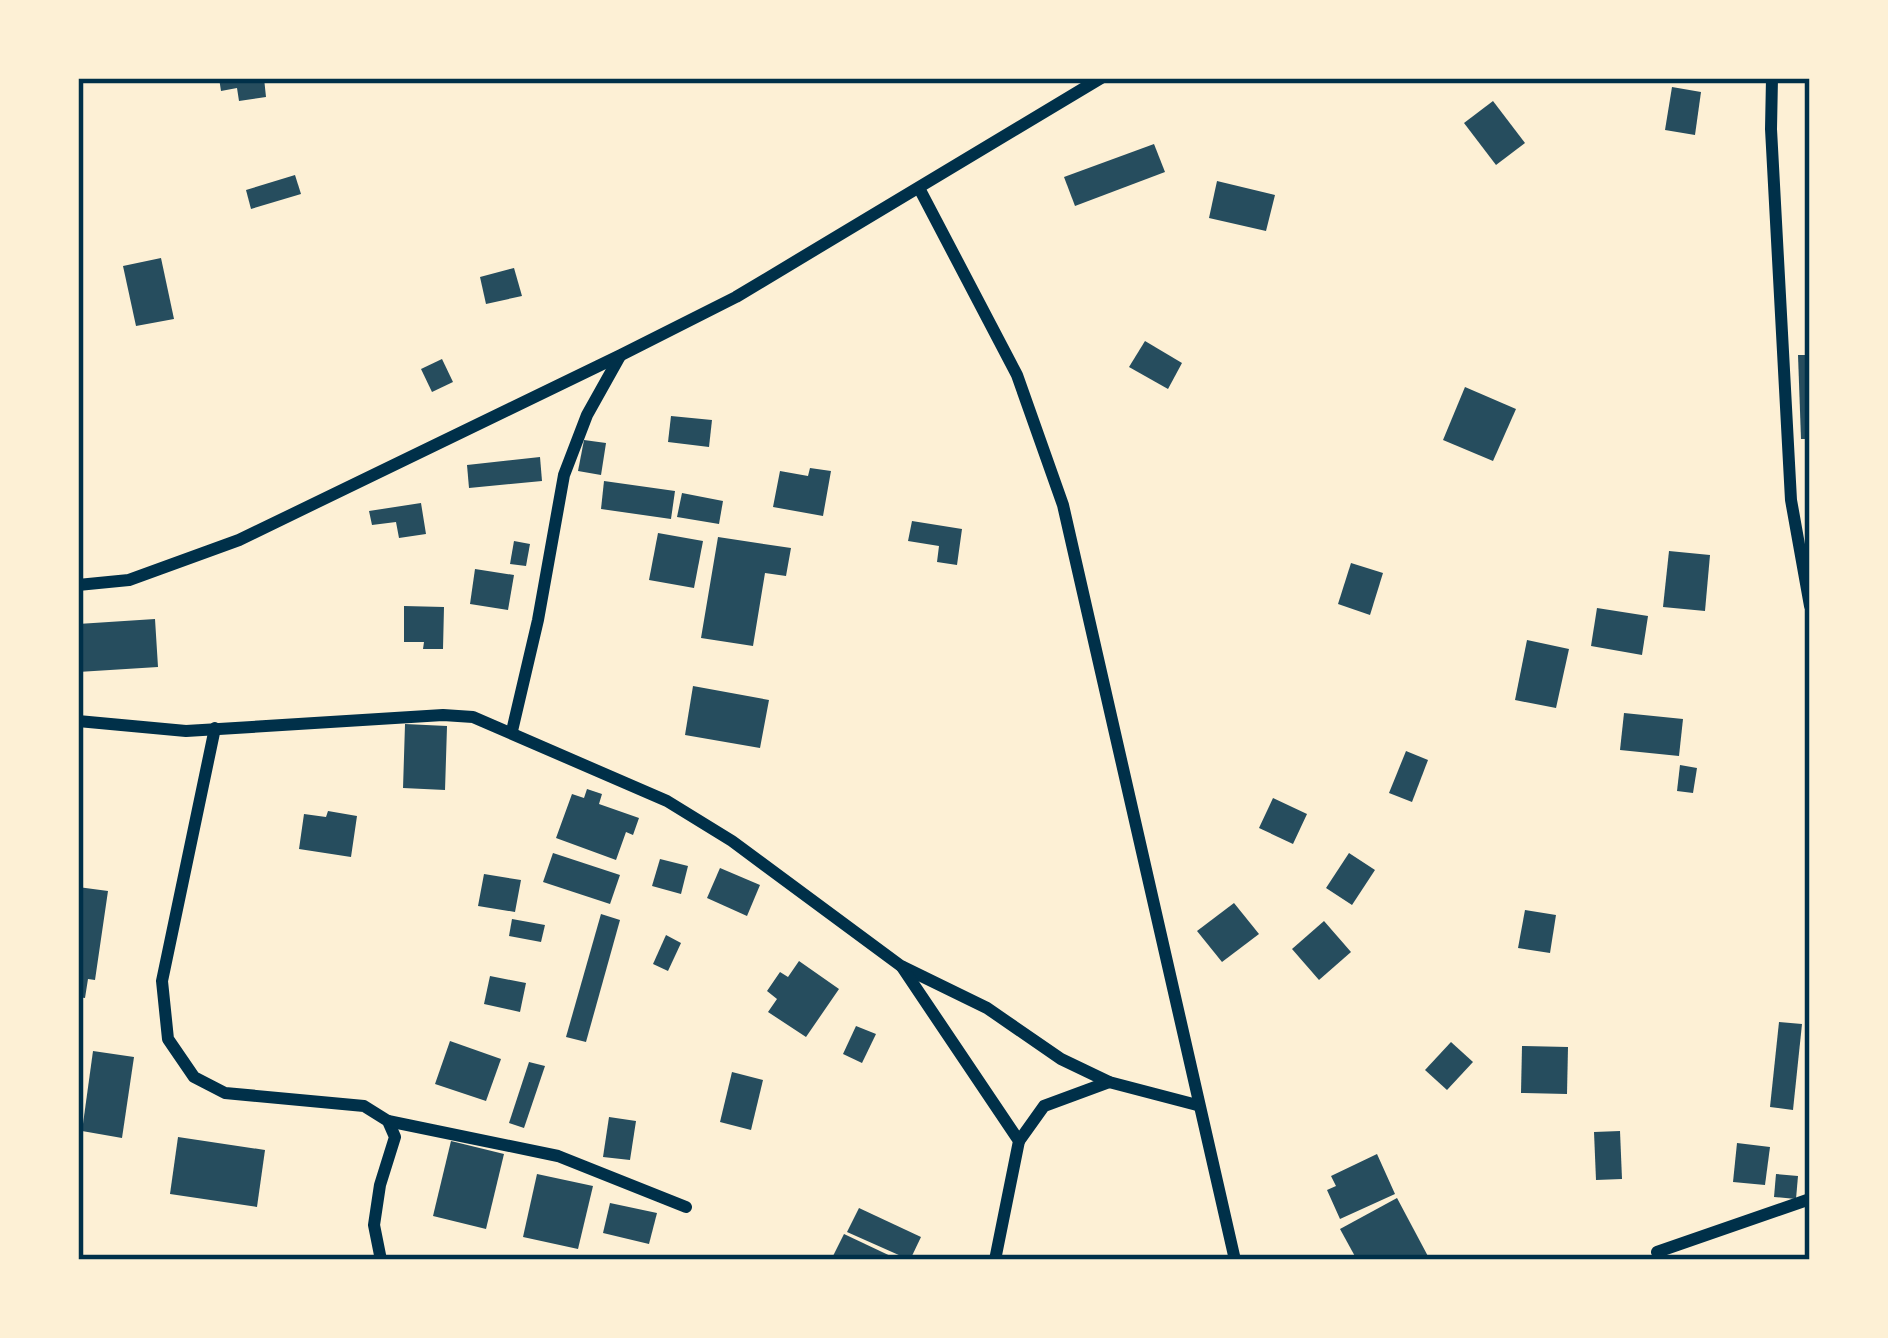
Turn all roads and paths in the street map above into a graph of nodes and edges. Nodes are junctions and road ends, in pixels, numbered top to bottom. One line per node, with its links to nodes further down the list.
1 (1101, 78): 3 (street)
2 (1772, 78): 6 (street)
3 (919, 188): 4 (street); 12 (street)
4 (621, 356): 5 (street); 9 (street)
5 (78, 585)
6 (1810, 606)
7 (78, 721): 8 (street)
8 (215, 728): 9 (street); 13 (street)
9 (512, 731): 10 (street)
10 (901, 966): 11 (street); 14 (street)
11 (1109, 1082): 12 (street); 14 (street)
12 (1197, 1105): 20 (street)
13 (388, 1120): 16 (street); 18 (street)
14 (1018, 1141): 19 (street)
15 (1810, 1199): 17 (street)
16 (686, 1207)
17 (1657, 1252)
18 (381, 1260)
19 (995, 1260)
20 (1235, 1260)

